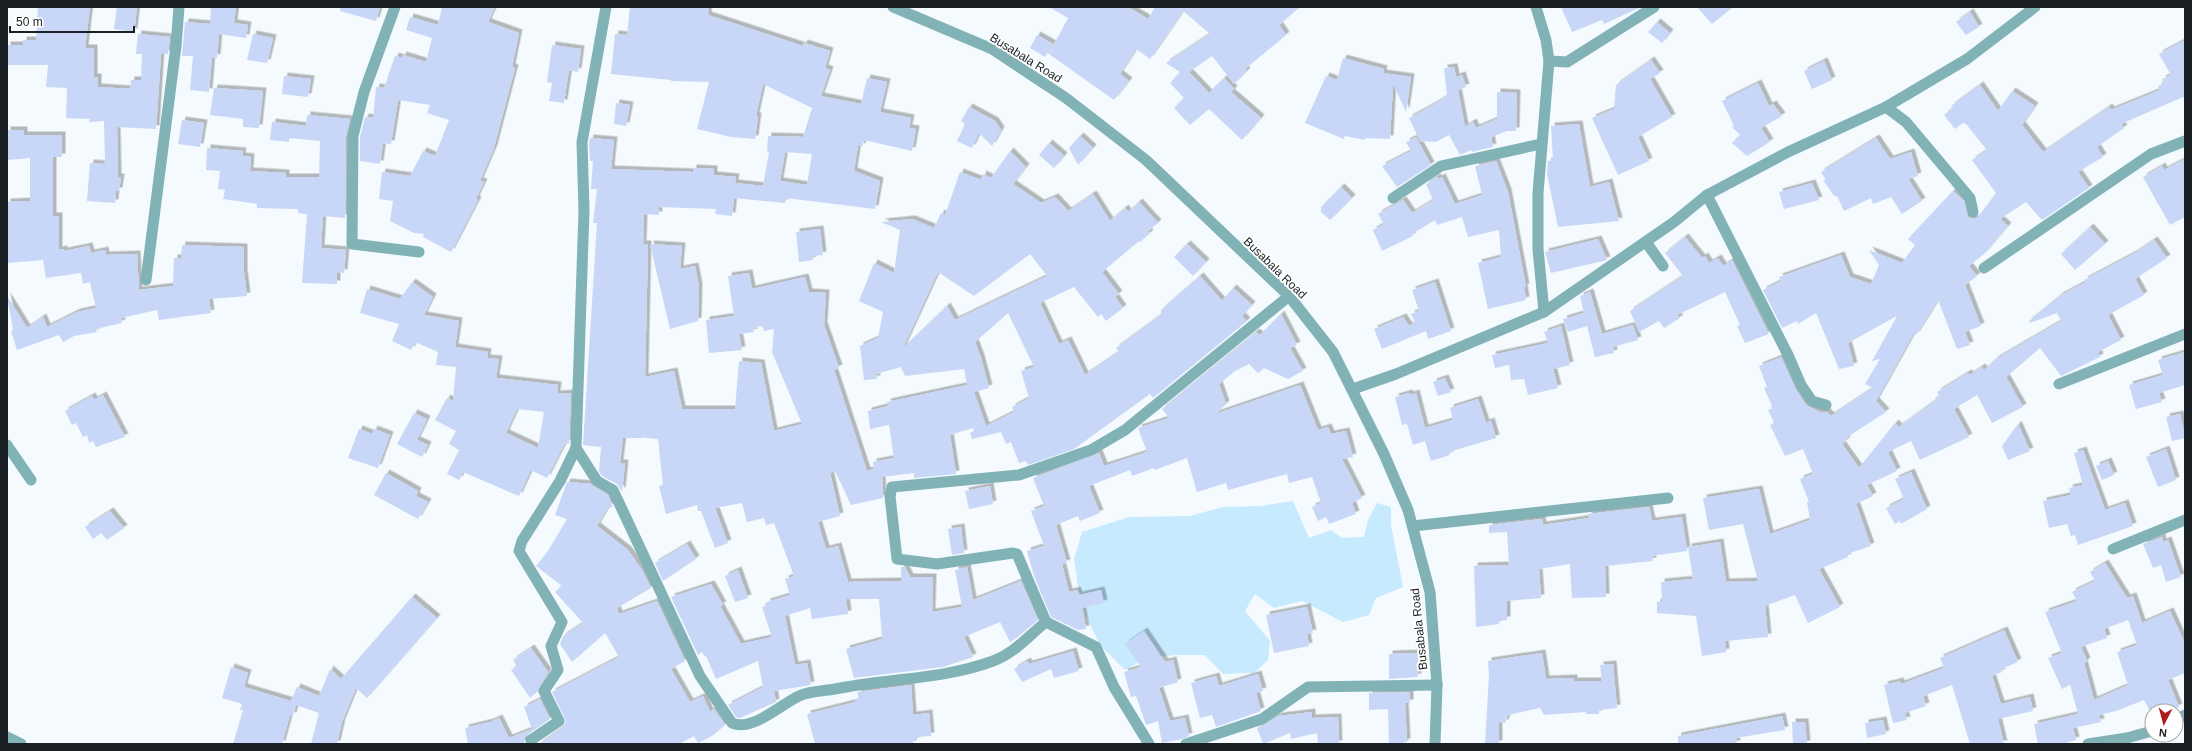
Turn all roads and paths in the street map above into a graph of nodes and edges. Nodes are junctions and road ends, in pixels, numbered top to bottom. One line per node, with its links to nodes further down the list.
1 (178, 7): 19 (street)
2 (395, 7): 16 (street)
3 (606, 7): 27 (street)
4 (893, 7): 20 (street, Busabala Road)
5 (1536, 7): 8 (street)
6 (1654, 7): 8 (street)
7 (2035, 7): 9 (street)
8 (1549, 61): 11 (street)
9 (1886, 107): 12 (street); 14 (street)
10 (2185, 141): 18 (street)
11 (1541, 144): 13 (street); 21 (street)
12 (1707, 195): 15 (street); 25 (street)
13 (1393, 198)
14 (1973, 212)
15 (1646, 242): 17 (street); 21 (street)
16 (418, 252)
17 (1663, 266)
18 (1984, 268)
19 (146, 280)
20 (1289, 296): 24 (street, Busabala Road); 33 (street)
21 (1544, 312): 24 (street)
22 (2185, 334): 23 (street)
23 (2059, 384)
24 (1353, 388): 31 (street, Busabala Road)
25 (1826, 405)
26 (7, 445): 28 (street)
27 (576, 448): 33 (street); 38 (street)
28 (31, 480)
29 (1668, 498): 31 (street)
30 (2185, 520): 32 (street)
31 (1413, 526): 34 (street, Busabala Road)
32 (2113, 549)
33 (1046, 622): 39 (street)
34 (1437, 685): 40 (street); 41 (street, Busabala Road)
35 (2144, 733): 42 (street)
36 (7, 737): 37 (street)
37 (21, 744)
38 (532, 744)
39 (1149, 744)
40 (1186, 744)
41 (1435, 744)
42 (2088, 744)

